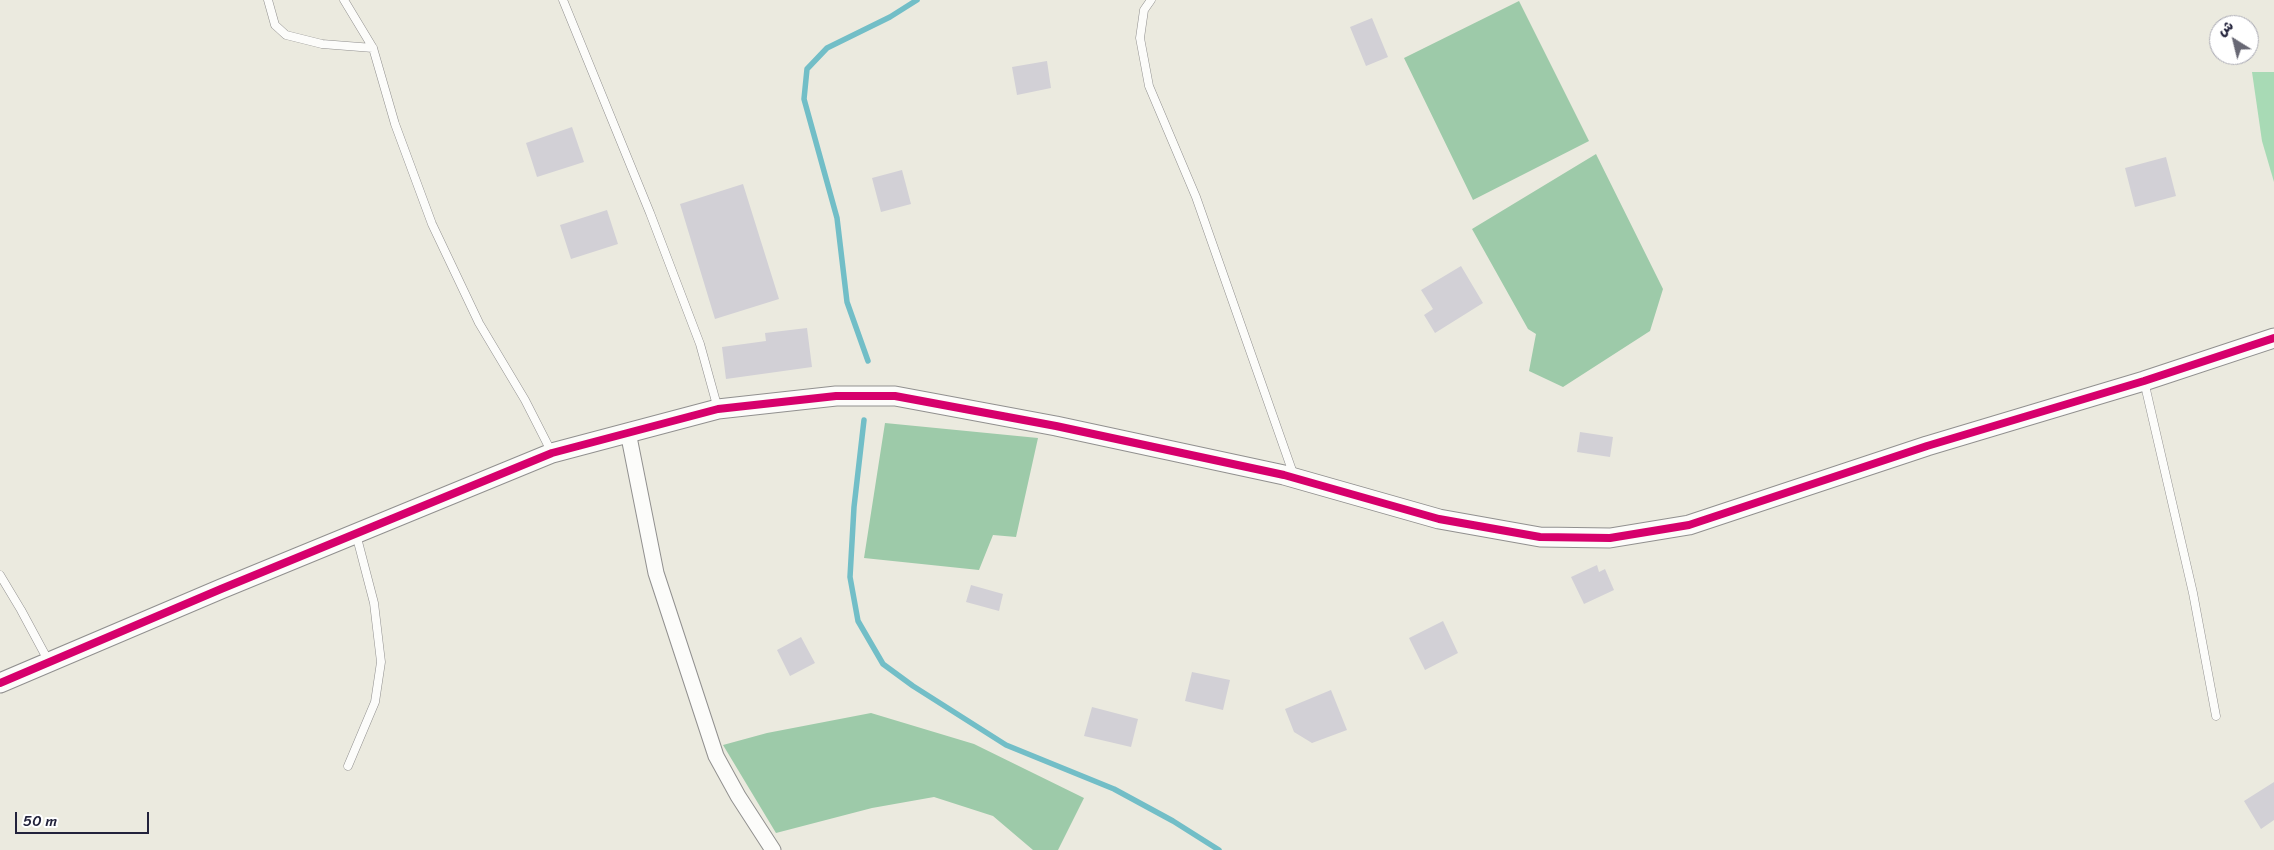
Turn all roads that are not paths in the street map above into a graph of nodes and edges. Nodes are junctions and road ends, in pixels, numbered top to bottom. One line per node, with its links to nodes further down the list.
1 (268, 0): 5 (lane)
2 (344, 0): 5 (lane)
3 (563, 0): 8 (lane)
4 (1151, 0): 11 (lane)
5 (372, 48): 10 (lane)
6 (2274, 338): 7 (street)
7 (2144, 381): 11 (street); 16 (lane)
8 (718, 409): 9 (street); 11 (street)
9 (628, 432): 10 (street); 18 (street)
10 (552, 453): 12 (street)
11 (1295, 478)
12 (356, 534): 14 (street); 17 (lane)
13 (0, 575): 14 (lane)
14 (49, 662): 15 (street)
15 (0, 683)
16 (2216, 716)
17 (348, 766)
18 (773, 850)

